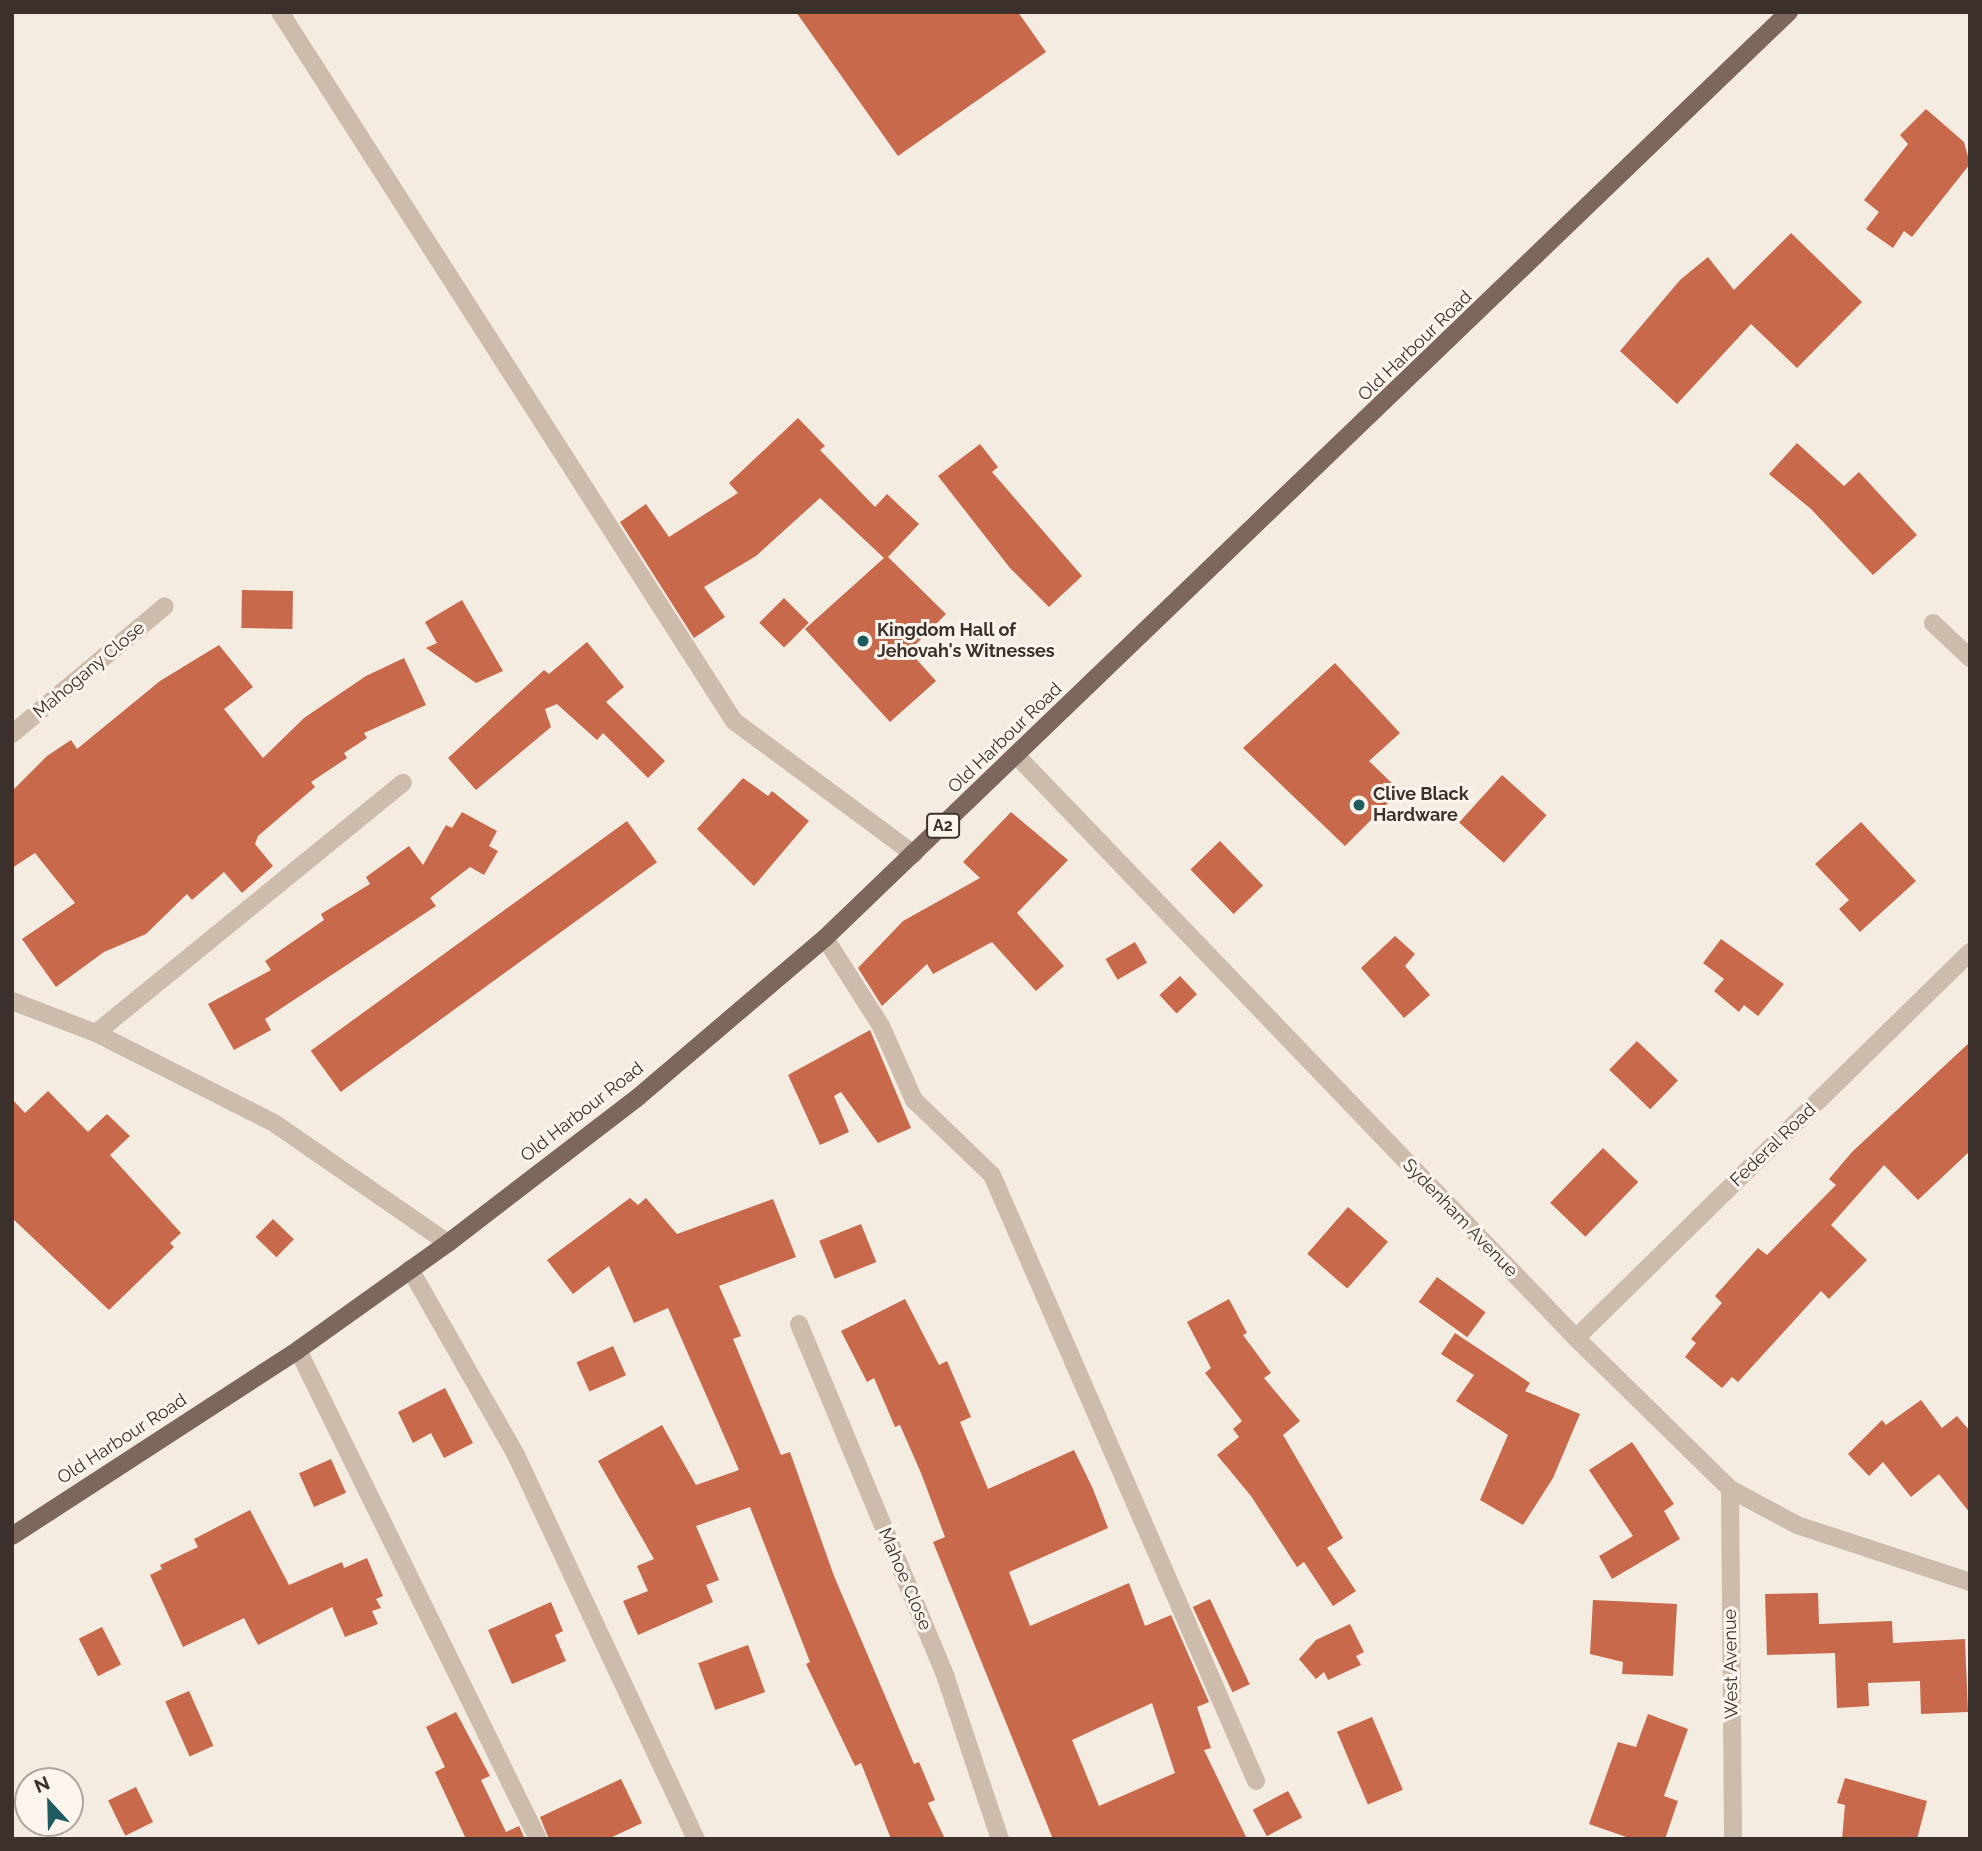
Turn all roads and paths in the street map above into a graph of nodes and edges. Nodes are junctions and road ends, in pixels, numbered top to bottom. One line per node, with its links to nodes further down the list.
1 (279, 12): 9 (street)
2 (1789, 12): 7 (main road, Old Harbour Road / A2)
3 (165, 606): 6 (street, Mahogany Close)
4 (1933, 623): 5 (street)
5 (1970, 658)
6 (12, 734)
7 (1016, 755): 9 (main road, Old Harbour Road / A2); 17 (street, Sydenham Avenue)
8 (403, 783): 13 (street)
9 (914, 854): 10 (main road, Old Harbour Road / A2)
10 (825, 937): 14 (main road, Old Harbour Road / A2); 22 (street)
11 (1970, 952): 17 (street, Federal Road)
12 (12, 1001): 13 (street)
13 (96, 1033): 14 (street)
14 (448, 1243): 15 (main road, Old Harbour Road / A2)
15 (410, 1269): 18 (main road, Old Harbour Road / A2); 24 (street)
16 (799, 1324): 25 (street, Mahoe Close)
17 (1576, 1338): 19 (street, Sydenham Avenue)
18 (298, 1350): 20 (main road, Old Harbour Road / A2); 23 (street)
19 (1730, 1489): 21 (street, Sydenham Avenue); 26 (street, West Avenue)
20 (12, 1536)
21 (1970, 1582)
22 (1256, 1781)
23 (538, 1839)
24 (696, 1839)
25 (1000, 1839)
26 (1733, 1839)

